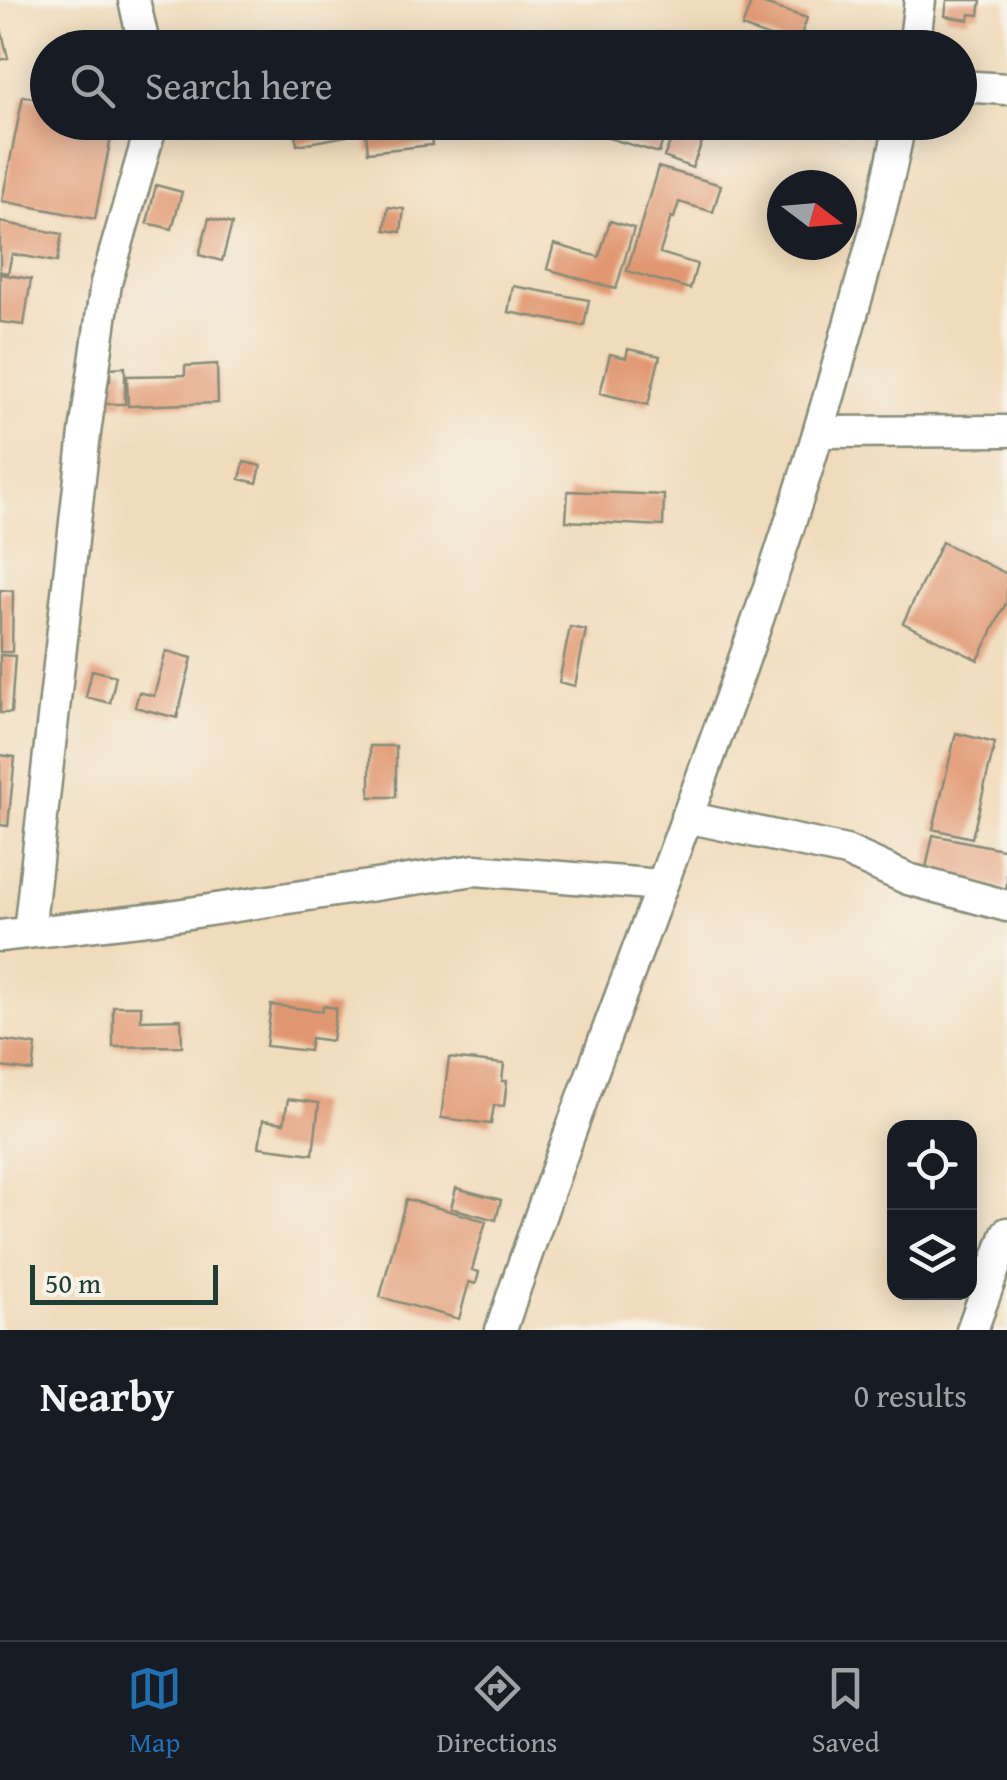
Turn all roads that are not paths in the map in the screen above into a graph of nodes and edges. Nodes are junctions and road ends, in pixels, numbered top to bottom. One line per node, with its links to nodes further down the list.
1 (134, 0): 3 (street)
2 (920, 0): 4 (street)
3 (142, 30)
4 (916, 30)
5 (977, 87): 6 (street)
6 (1007, 89)
7 (147, 140): 14 (street)
8 (897, 140): 10 (street)
9 (1007, 431): 10 (street)
10 (820, 432): 11 (street)
11 (686, 817): 12 (street); 13 (street)
12 (661, 885): 14 (street); 16 (street)
13 (1007, 906)
14 (15, 934)
15 (1007, 1234): 17 (street)
16 (501, 1330)
17 (972, 1330)

